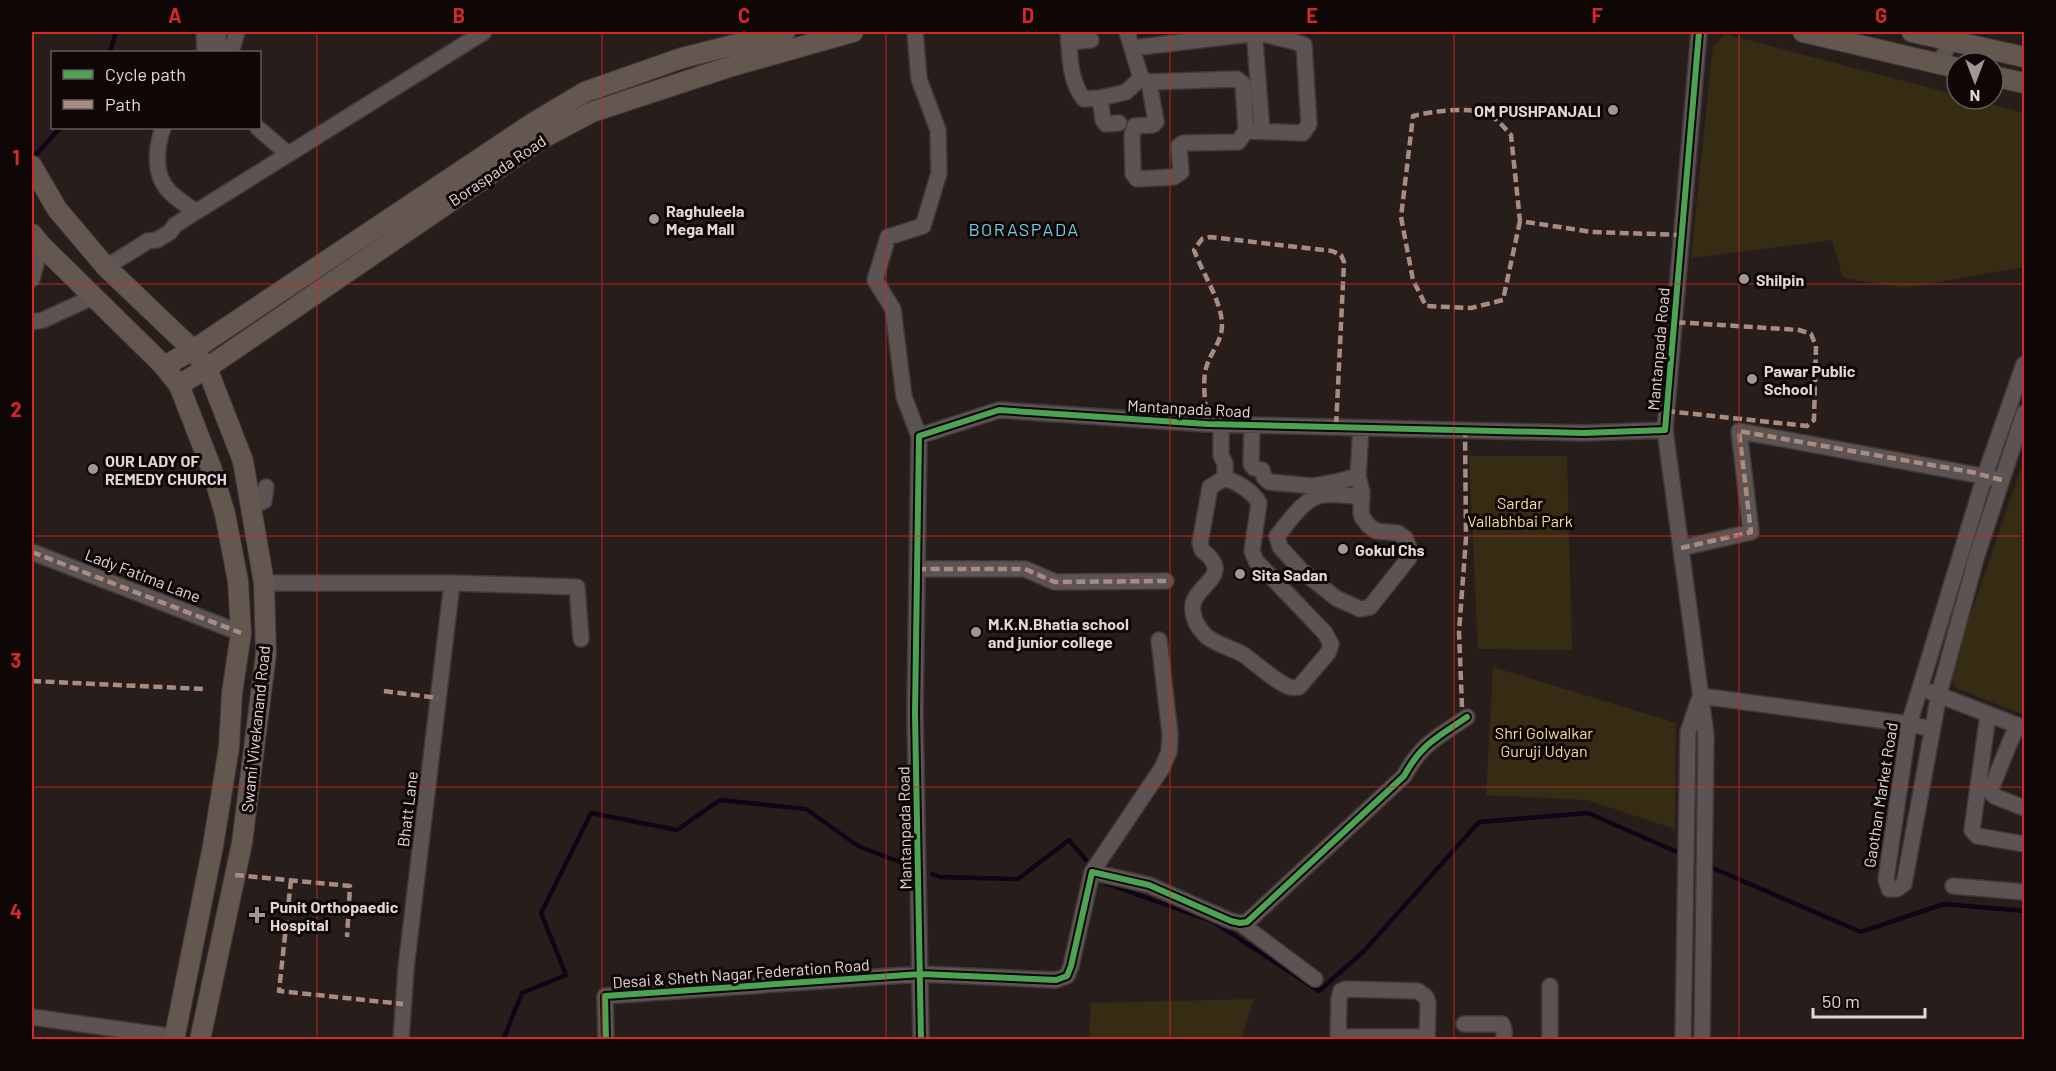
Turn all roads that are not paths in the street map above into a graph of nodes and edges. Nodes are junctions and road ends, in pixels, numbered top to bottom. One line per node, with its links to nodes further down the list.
1 (204, 32): 17 (street)
2 (218, 32): 18 (street)
3 (237, 32): 19 (street)
4 (484, 32): 32 (street)
5 (785, 32): 40 (main road, Boraspada Road)
6 (854, 32): 43 (main road, Boraspada Road)
7 (915, 32): 51 (street)
8 (1127, 32): 16 (street)
9 (1259, 32): 16 (street); 31 (street); 31 (street)
10 (1700, 32): 50 (street, Mantanpada Road)
11 (1803, 32): 22 (main road)
12 (1912, 32): 13 (main road)
13 (1953, 36): 20 (street); 21 (main road)
14 (1068, 37): 15 (street); 26 (street)
15 (1091, 40)
16 (1132, 48): 24 (street)
17 (205, 51)
18 (219, 51)
19 (231, 51)
20 (1950, 51)
21 (2025, 57)
22 (1945, 65)
23 (2005, 79): 25 (main road)
24 (1145, 80): 26 (street); 30 (street); 30 (street)
25 (2025, 83)
26 (1100, 98): 27 (street)
27 (1119, 123)
28 (163, 129): 34 (street)
29 (259, 129): 32 (street)
30 (1246, 131): 31 (street)
31 (1262, 132)
32 (288, 154): 34 (street)
33 (32, 166): 36 (main road, Swami Vivekanand Road)
34 (196, 212): 36 (street)
35 (36, 239): 37 (street); 38 (main road, Swami Vivekanand Road)
36 (106, 267): 40 (main road, Swami Vivekanand Road)
37 (32, 279)
38 (93, 297): 39 (street); 41 (main road, Swami Vivekanand Road)
39 (32, 322)
40 (193, 350): 41 (main road, Boraspada Road); 43 (main road, Swami Vivekanand Road)
41 (162, 364): 44 (main road, Swami Vivekanand Road)
42 (2025, 364): 45 (street, Gaothan Market Road)
43 (207, 368): 44 (main road, Boraspada Road); 58 (main road, Swami Vivekanand Road)
44 (179, 385): 65 (main road, Swami Vivekanand Road)
45 (2019, 398): 53 (street, Gaothan Market Road)
46 (2025, 412): 55 (street, Gaothan Market Road)
47 (1225, 424): 48 (street, Mantanpada Road); 51 (street, Mantanpada Road); 52 (street)
48 (1252, 425): 49 (street, Mantanpada Road); 54 (street)
49 (1361, 428): 50 (street, Mantanpada Road); 54 (street)
50 (1665, 430): 59 (street)
51 (919, 436): 61 (street, Mantanpada Road)
52 (1225, 471): 52 (street)
53 (1985, 475): 55 (street); 59 (street); 68 (street, Gaothan Market Road)
54 (1358, 476): 57 (street)
55 (2002, 480): 69 (street, Gaothan Market Road)
56 (266, 488): 58 (street)
57 (1362, 497): 57 (street)
58 (250, 506): 63 (main road, Swami Vivekanand Road)
59 (1681, 548): 70 (street)
60 (32, 552): 65 (street, Lady Fatima Lane)
61 (917, 569): 62 (street); 82 (street, Mantanpada Road)
62 (1166, 580)
63 (264, 583): 64 (street); 90 (main road, Swami Vivekanand Road)
64 (452, 583): 66 (street); 91 (street, Bhatt Lane)
65 (241, 633): 87 (main road, Swami Vivekanand Road)
66 (581, 639)
67 (1159, 640): 78 (street)
68 (1919, 690): 69 (street); 73 (street, Gaothan Market Road)
69 (1939, 694): 71 (street); 75 (street, Gaothan Market Road)
70 (1701, 696): 73 (street); 96 (street); 97 (street)
71 (1988, 715): 74 (street); 77 (street)
72 (1467, 717): 81 (street)
73 (1908, 724): 75 (street); 75 (street, Gaothan Market Road)
74 (2021, 727): 76 (street)
75 (1932, 729)
76 (2025, 808)
77 (2025, 844)
78 (1092, 872): 81 (street); 82 (street)
79 (1953, 886): 80 (street)
80 (2025, 892)
81 (1240, 923): 83 (street)
82 (921, 974): 92 (street, Desai & Sheth Nagar Federation Road); 93 (street, Mantanpada Road)
83 (1315, 979)
84 (1550, 986): 95 (street)
85 (32, 1017): 87 (street)
86 (1464, 1024): 94 (street)
87 (174, 1038)
88 (1338, 1038): 89 (street); 89 (street)
89 (1427, 1038)
90 (200, 1040)
91 (401, 1040)
92 (606, 1040)
93 (921, 1040)
94 (1504, 1040)
95 (1550, 1040)
96 (1683, 1040)
97 (1702, 1040)

